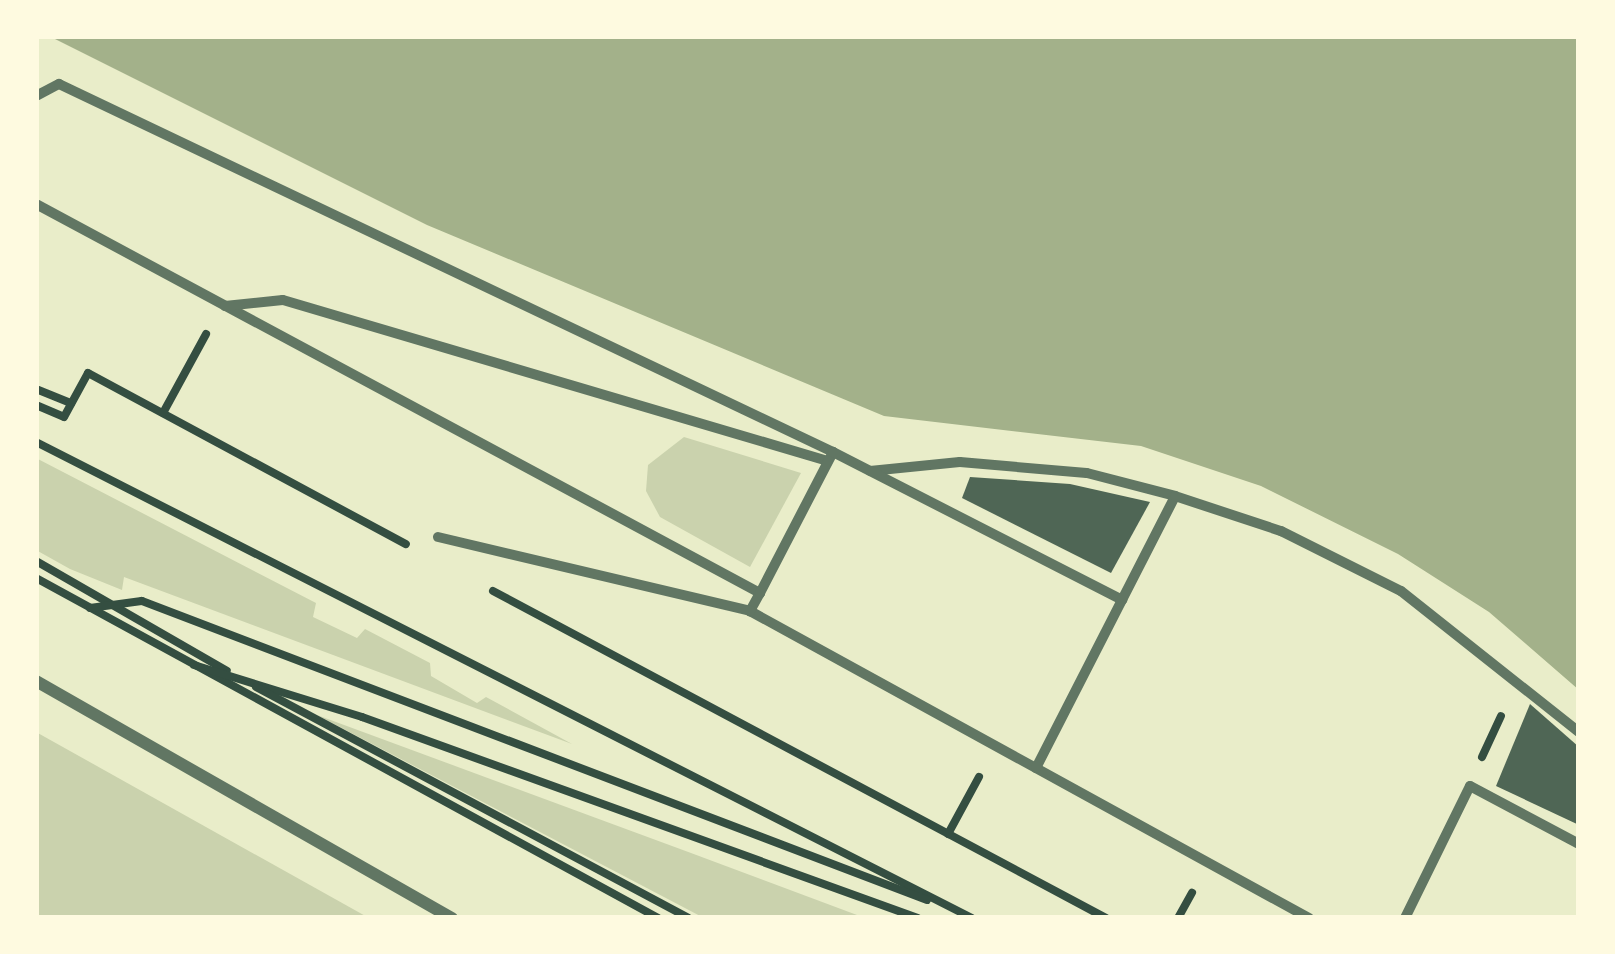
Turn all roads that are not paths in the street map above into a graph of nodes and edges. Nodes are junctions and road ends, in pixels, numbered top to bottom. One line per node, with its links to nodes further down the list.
1 (36, 96): 4 (street)
2 (36, 204): 3 (street)
3 (222, 306): 4 (street); 8 (street)
4 (831, 456): 5 (street); 8 (street)
5 (870, 471): 6 (street); 9 (street)
6 (1175, 496): 9 (street); 12 (street)
7 (437, 537): 10 (street)
8 (760, 593): 10 (street)
9 (1122, 600): 13 (street)
10 (750, 611): 13 (street)
11 (36, 680): 15 (street)
12 (1579, 733)
13 (1036, 768): 16 (street)
14 (1579, 844): 17 (street)
15 (452, 918)
16 (1309, 918)
17 (1405, 918)

